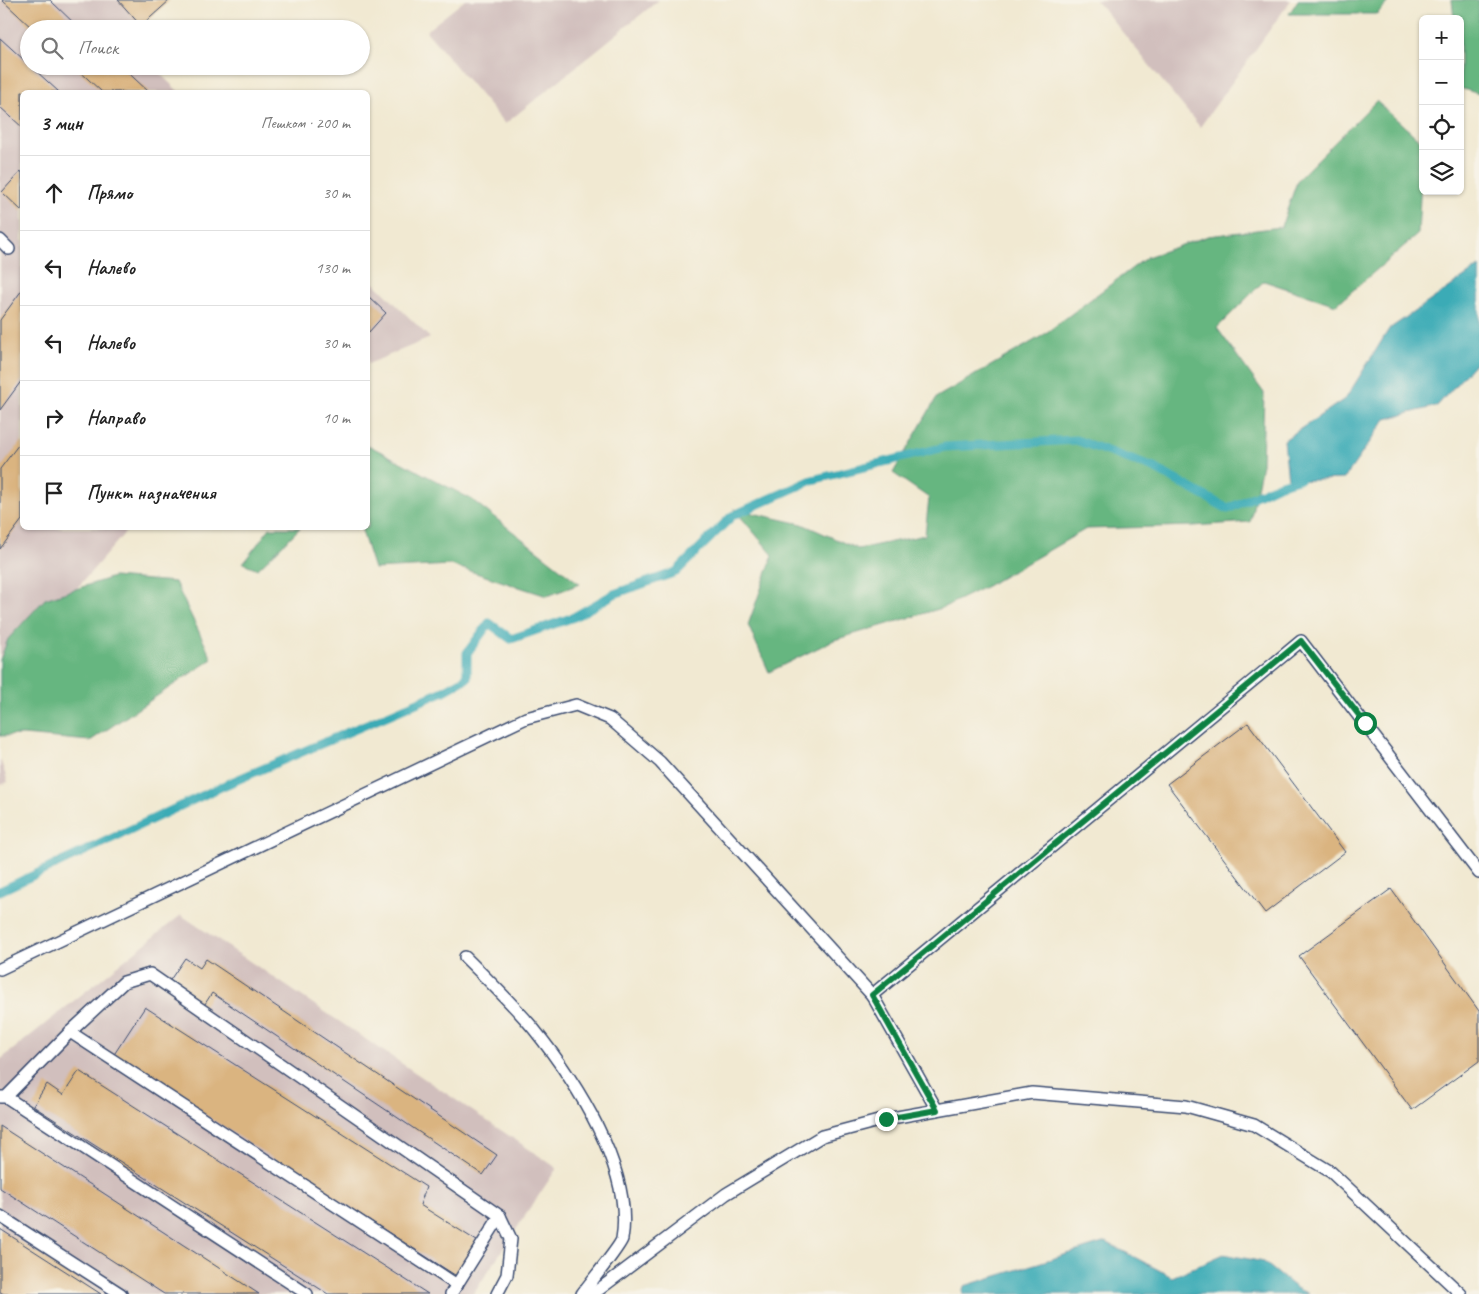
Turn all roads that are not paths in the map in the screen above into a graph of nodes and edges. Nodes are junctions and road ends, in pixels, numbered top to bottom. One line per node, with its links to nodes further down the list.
1 (0, 240): 2 (lane)
2 (9, 249)
3 (1479, 873): 6 (lane)
4 (465, 957): 16 (lane)
5 (0, 969): 6 (lane)
6 (872, 995): 9 (lane)
7 (70, 1032): 8 (lane); 11 (lane); 12 (lane)
8 (3, 1097): 14 (lane)
9 (937, 1110): 17 (lane); 18 (lane)
10 (0, 1216): 13 (lane)
11 (500, 1216): 12 (lane); 15 (lane)
12 (454, 1290)
13 (121, 1294)
14 (307, 1294)
15 (497, 1294)
16 (582, 1294)
17 (593, 1294)
18 (1461, 1294)

